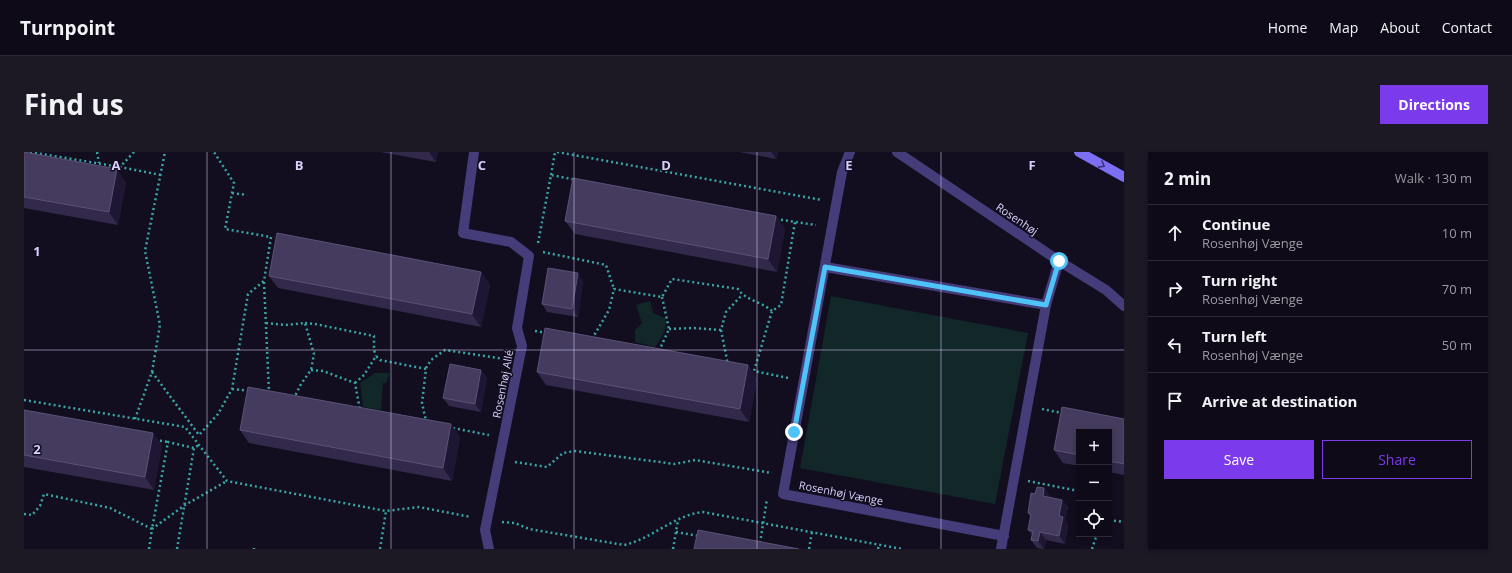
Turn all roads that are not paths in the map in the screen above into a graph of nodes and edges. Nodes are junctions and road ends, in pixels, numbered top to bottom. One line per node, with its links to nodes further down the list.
1 (474, 152): 11 (street, Rosenhøj Allé)
2 (850, 152): 7 (street, Rosenhøj Vænge)
3 (897, 152): 6 (street, Rosenhøj)
4 (1079, 152): 5 (main road, one-way to 5)
5 (1124, 177)
6 (1059, 261): 8 (street); 9 (street, Rosenhøj)
7 (825, 267): 8 (street); 10 (street, Rosenhøj Vænge)
8 (1046, 305): 10 (street)
9 (1124, 306)
10 (1004, 536): 12 (street)
11 (489, 549)
12 (1001, 549)

